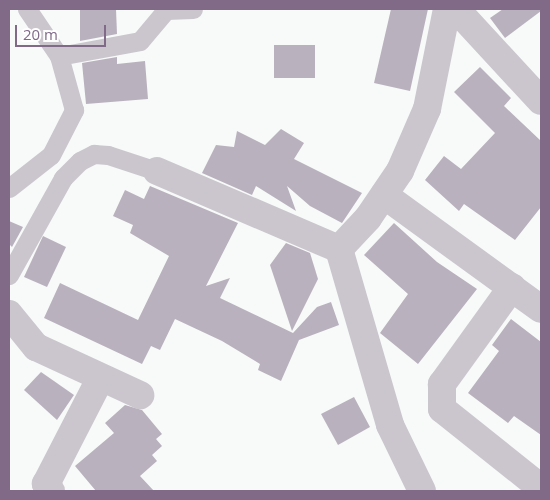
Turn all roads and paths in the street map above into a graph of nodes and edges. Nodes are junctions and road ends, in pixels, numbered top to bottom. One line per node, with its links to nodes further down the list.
1 (27, 9): 5 (lane)
2 (193, 9): 5 (lane)
3 (447, 9): 9 (street)
4 (456, 9): 6 (street)
5 (59, 56): 8 (lane)
6 (541, 101)
7 (157, 170): 10 (street); 11 (lane)
8 (9, 188)
9 (384, 195): 10 (street); 12 (street)
10 (339, 249): 19 (street)
11 (9, 275)
12 (512, 287): 13 (street); 17 (street)
13 (541, 309)
14 (9, 314): 15 (street)
15 (100, 379): 16 (street); 18 (street)
16 (140, 395)
17 (541, 488)
18 (51, 491)
19 (422, 491)

